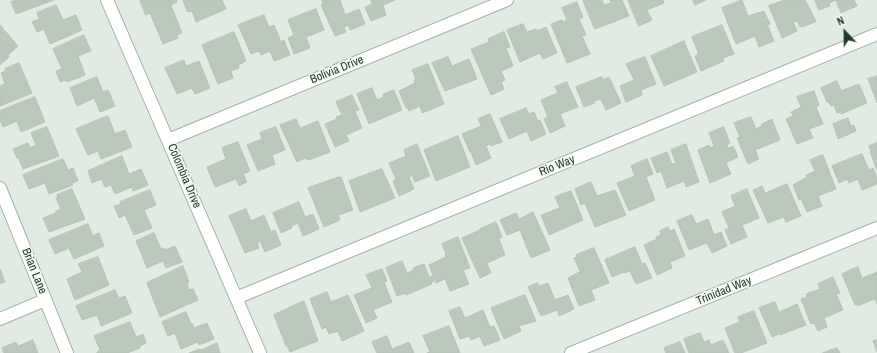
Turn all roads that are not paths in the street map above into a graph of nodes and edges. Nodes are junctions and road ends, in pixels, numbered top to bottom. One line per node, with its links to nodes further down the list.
1 (107, 0): 4 (street, Colombia Drive)
2 (507, 0): 4 (street, Bolivia Drive)
3 (877, 34): 7 (street, Rio Way)
4 (168, 140): 7 (street, Colombia Drive)
5 (0, 188): 8 (street, Brian Lane)
6 (877, 228): 12 (street, Trinidad Way)
7 (236, 298): 11 (street, Colombia Drive)
8 (46, 300): 9 (street); 10 (street, Brian Lane)
9 (0, 319)
10 (67, 353)
11 (260, 353)
12 (571, 353)

